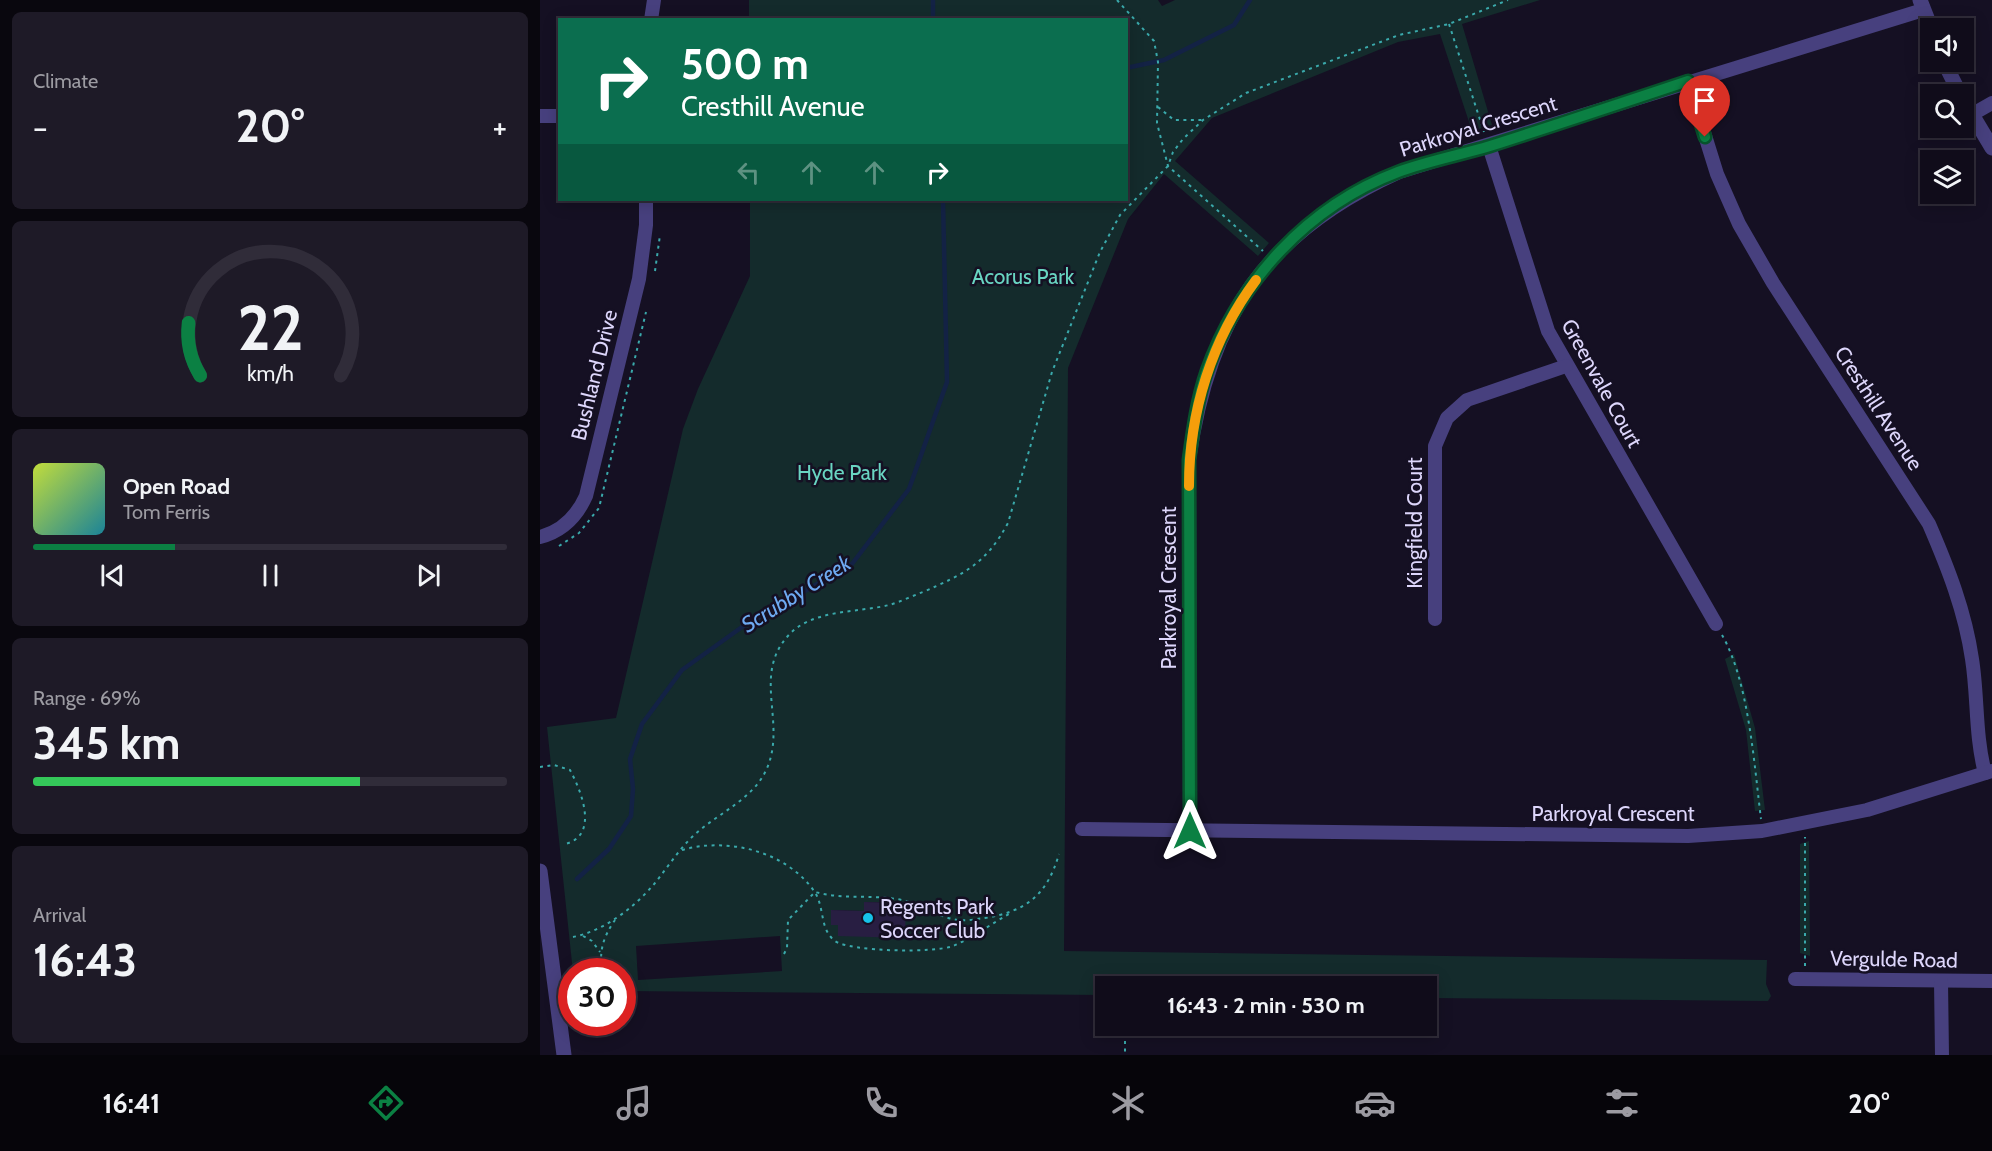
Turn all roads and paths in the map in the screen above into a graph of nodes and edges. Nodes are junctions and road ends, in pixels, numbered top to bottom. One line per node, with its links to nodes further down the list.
1 (654, 0): 5 (street)
2 (1117, 0): 9 (path)
3 (1508, 0): 6 (path)
4 (1922, 5): 7 (street, Parkroyal Crescent)
5 (651, 18)
6 (1449, 24): 14 (path); 15 (path)
7 (1688, 81): 15 (street, Parkroyal Crescent); 25 (street, Cresthill Avenue)
8 (1992, 103): 10 (street)
9 (1158, 107): 14 (path); 17 (path)
10 (1974, 107)
11 (540, 116): 12 (street)
12 (558, 116)
13 (1974, 119): 16 (street)
14 (1203, 120): 17 (path)
15 (1489, 146): 19 (street, Parkroyal Crescent); 20 (street, Greenvale Court)
16 (1992, 148)
17 (1168, 166): 19 (path); 31 (path)
18 (646, 201): 21 (street, Bushland Drive)
19 (1272, 259): 27 (street, Parkroyal Crescent)
20 (1566, 366): 22 (street, Kingfield Court); 23 (street, Greenvale Court)
21 (540, 537)
22 (1435, 619)
23 (1716, 624): 28 (path)
24 (540, 767): 30 (path)
25 (1989, 772): 28 (street, Parkroyal Crescent)
26 (1082, 829): 27 (street)
27 (1190, 831): 28 (street, Parkroyal Crescent)
28 (1762, 831)
29 (1805, 837): 42 (path)
30 (565, 844)
31 (679, 850): 34 (path); 36 (path)
32 (1059, 854): 35 (path)
33 (540, 871): 46 (street)
34 (815, 892): 35 (path); 35 (path); 40 (path)
35 (1009, 914)
36 (617, 917): 37 (path); 39 (path)
37 (582, 935): 38 (path); 39 (path)
38 (573, 937)
39 (600, 952): 41 (path)
40 (784, 954)
41 (600, 958)
42 (1800, 979): 43 (street, Vergulde Road)
43 (1941, 981): 44 (street, Vergulde Road); 48 (street)
44 (1992, 981)
45 (1125, 1036): 47 (path)
46 (564, 1055)
47 (1125, 1055)
48 (1942, 1055)

